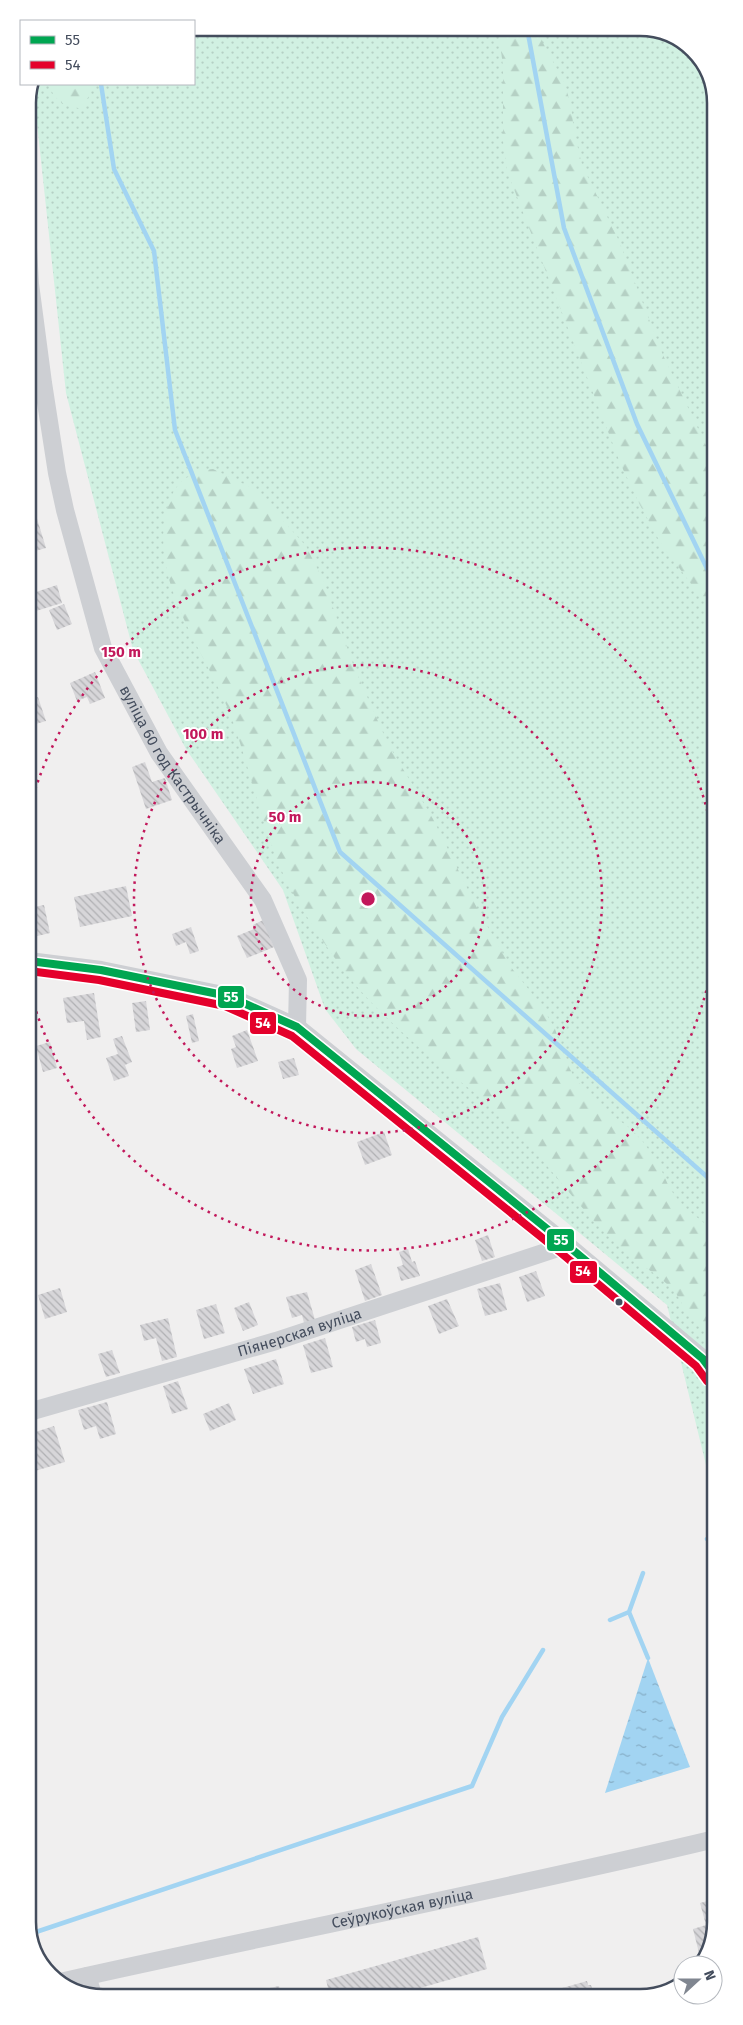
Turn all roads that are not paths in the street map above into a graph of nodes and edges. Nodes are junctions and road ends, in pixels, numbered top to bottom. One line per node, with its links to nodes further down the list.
1 (36, 331): 3 (street, вуліца 60 год Кастрычніка)
2 (36, 962): 3 (street)
3 (297, 1027): 4 (street)
4 (567, 1245): 5 (street); 6 (street, Піянерская вуліца)
5 (707, 1364)
6 (36, 1410)
7 (707, 1841): 8 (street, Сеўрукоўская вуліца)
8 (87, 1976): 9 (street, Сеўрукоўская вуліца); 10 (street)
9 (70, 1980)
10 (91, 1987)

